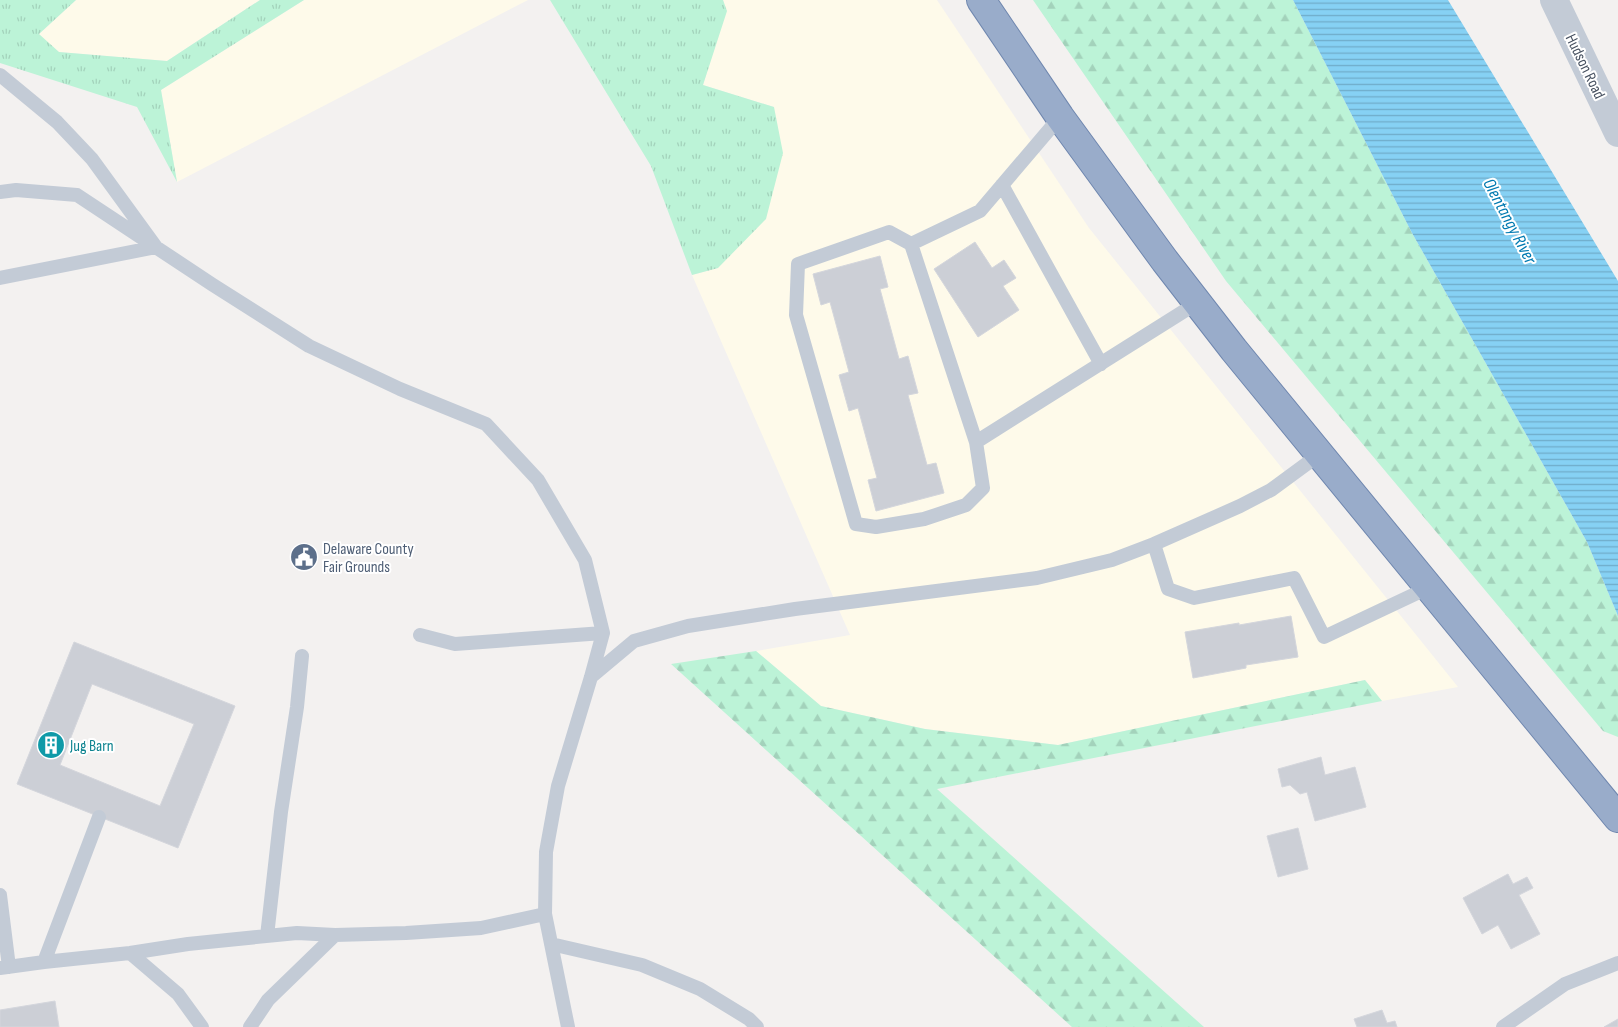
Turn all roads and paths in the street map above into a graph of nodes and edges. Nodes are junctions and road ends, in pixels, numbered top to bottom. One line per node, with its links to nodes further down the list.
1 (981, 0): 4 (highway)
2 (1554, 0): 5 (street, Hudson Road)
3 (0, 74): 9 (lane)
4 (1060, 118): 6 (lane); 11 (highway)
5 (1618, 133)
6 (1002, 185): 8 (lane); 12 (lane)
7 (0, 192): 9 (lane)
8 (911, 244): 13 (lane); 13 (lane)
9 (156, 247): 10 (lane); 17 (lane)
10 (0, 278)
11 (1197, 303): 12 (lane); 14 (highway)
12 (1101, 364): 13 (lane)
13 (976, 442)
14 (1320, 454): 15 (lane); 16 (highway)
15 (1154, 544): 16 (lane); 20 (lane)
16 (1430, 587): 22 (highway)
17 (603, 633): 18 (lane); 20 (lane)
18 (420, 635)
19 (302, 656): 26 (lane)
20 (591, 677): 24 (lane)
21 (99, 817): 30 (lane)
22 (1618, 818)
23 (0, 895): 32 (lane)
24 (545, 914): 25 (lane); 27 (lane)
25 (335, 935): 26 (lane); 34 (lane)
26 (267, 936): 28 (lane)
27 (551, 944): 35 (lane); 36 (lane)
28 (130, 953): 30 (lane); 33 (lane)
29 (0, 954): 32 (lane)
30 (44, 962): 32 (lane)
31 (1618, 963): 37 (lane)
32 (4, 967)
33 (202, 1027)
34 (250, 1027)
35 (568, 1027)
36 (757, 1027)
37 (1503, 1027)

